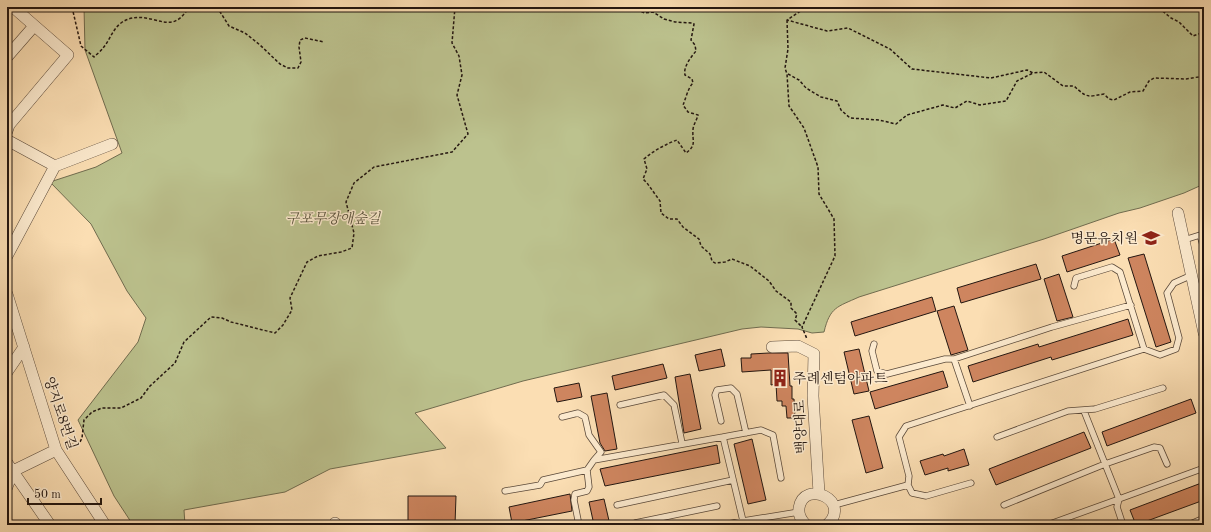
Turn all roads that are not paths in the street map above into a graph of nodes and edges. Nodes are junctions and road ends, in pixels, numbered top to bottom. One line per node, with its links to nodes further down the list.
1 (13, 7): 2 (street)
2 (34, 26): 3 (street); 4 (street)
3 (7, 57)
4 (7, 131)
5 (7, 140): 7 (street)
6 (112, 144): 7 (street)
7 (55, 166): 11 (street)
8 (1178, 213): 9 (street)
9 (1184, 240): 10 (lane); 12 (street)
10 (1204, 249)
11 (7, 256)
12 (1192, 275): 16 (street); 20 (lane)
13 (1074, 286): 15 (lane)
14 (7, 294): 18 (street, 양지로8번길)
15 (1131, 305): 20 (lane); 21 (lane)
16 (1204, 333)
17 (874, 344): 21 (lane)
18 (24, 347): 22 (street); 33 (street, 양지로8번길)
19 (772, 347): 46 (street, 백양대로)
20 (1144, 349): 25 (lane)
21 (954, 359): 25 (lane)
22 (7, 372)
23 (1163, 388): 26 (lane)
24 (620, 405): 32 (lane)
25 (970, 406): 43 (lane)
26 (1084, 410): 31 (lane); 35 (lane)
27 (562, 417): 34 (lane)
28 (721, 421): 29 (lane)
29 (746, 433): 30 (lane); 40 (lane)
30 (723, 437): 32 (lane); 41 (lane)
31 (997, 437)
32 (682, 444): 34 (lane)
33 (56, 450): 37 (street); 55 (street, 양지로8번길)
34 (594, 460): 39 (lane)
35 (1106, 464): 36 (lane); 47 (lane); 49 (lane)
36 (1168, 464)
37 (10, 467): 44 (street); 54 (street)
38 (1204, 468): 47 (lane)
39 (587, 470): 45 (lane); 56 (lane)
40 (781, 478)
41 (733, 480): 48 (lane); 53 (lane)
42 (971, 483): 43 (lane)
43 (908, 485): 51 (lane)
44 (7, 487)
45 (505, 492)
46 (818, 493): 51 (street); 52 (street)
47 (1119, 499): 61 (lane); 62 (lane)
48 (617, 505)
49 (1004, 505)
50 (717, 506): 57 (lane)
51 (834, 506): 60 (street)
52 (799, 512): 53 (lane); 59 (street)
53 (742, 521): 58 (lane)
54 (50, 525)
55 (106, 525)
56 (579, 525)
57 (634, 525)
58 (723, 525)
59 (806, 525)
60 (827, 525)
61 (1047, 525)
62 (1123, 525)
63 (1188, 525): 64 (lane)
64 (1204, 525)

